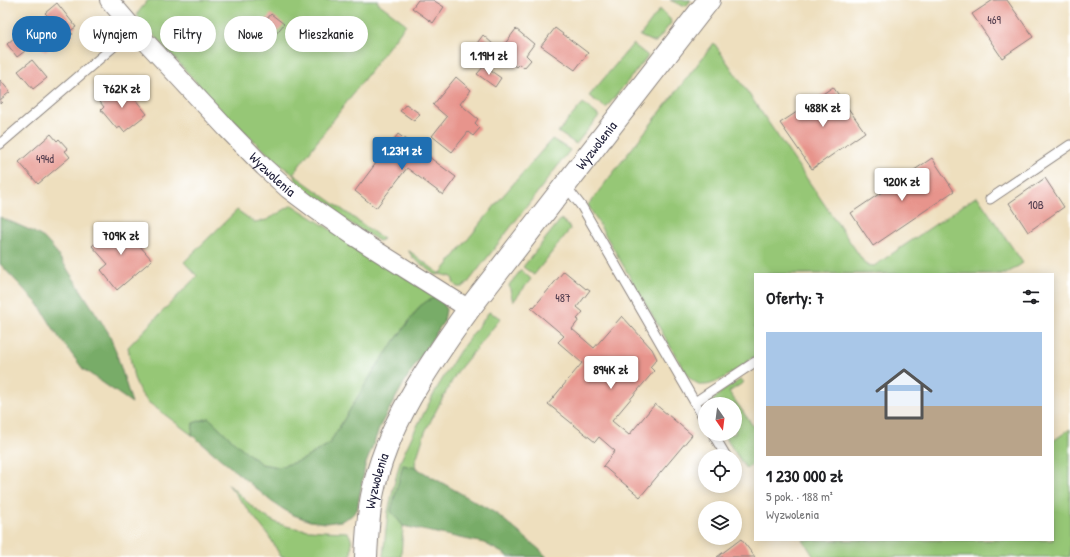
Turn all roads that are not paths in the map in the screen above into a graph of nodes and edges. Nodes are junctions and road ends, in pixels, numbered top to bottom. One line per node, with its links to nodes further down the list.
1 (109, 0): 3 (street, Wyzwolenia)
2 (709, 0): 8 (street, Wyzwolenia)
3 (123, 16)
4 (152, 48): 10 (street, Wyzwolenia)
5 (107, 52): 6 (lane)
6 (0, 144)
7 (1070, 145): 9 (lane)
8 (565, 185): 10 (street, Wyzwolenia); 12 (lane)
9 (990, 199)
10 (469, 309): 14 (street, Wyzwolenia)
11 (754, 363): 12 (lane)
12 (695, 402): 13 (lane)
13 (698, 407)
14 (366, 557)

